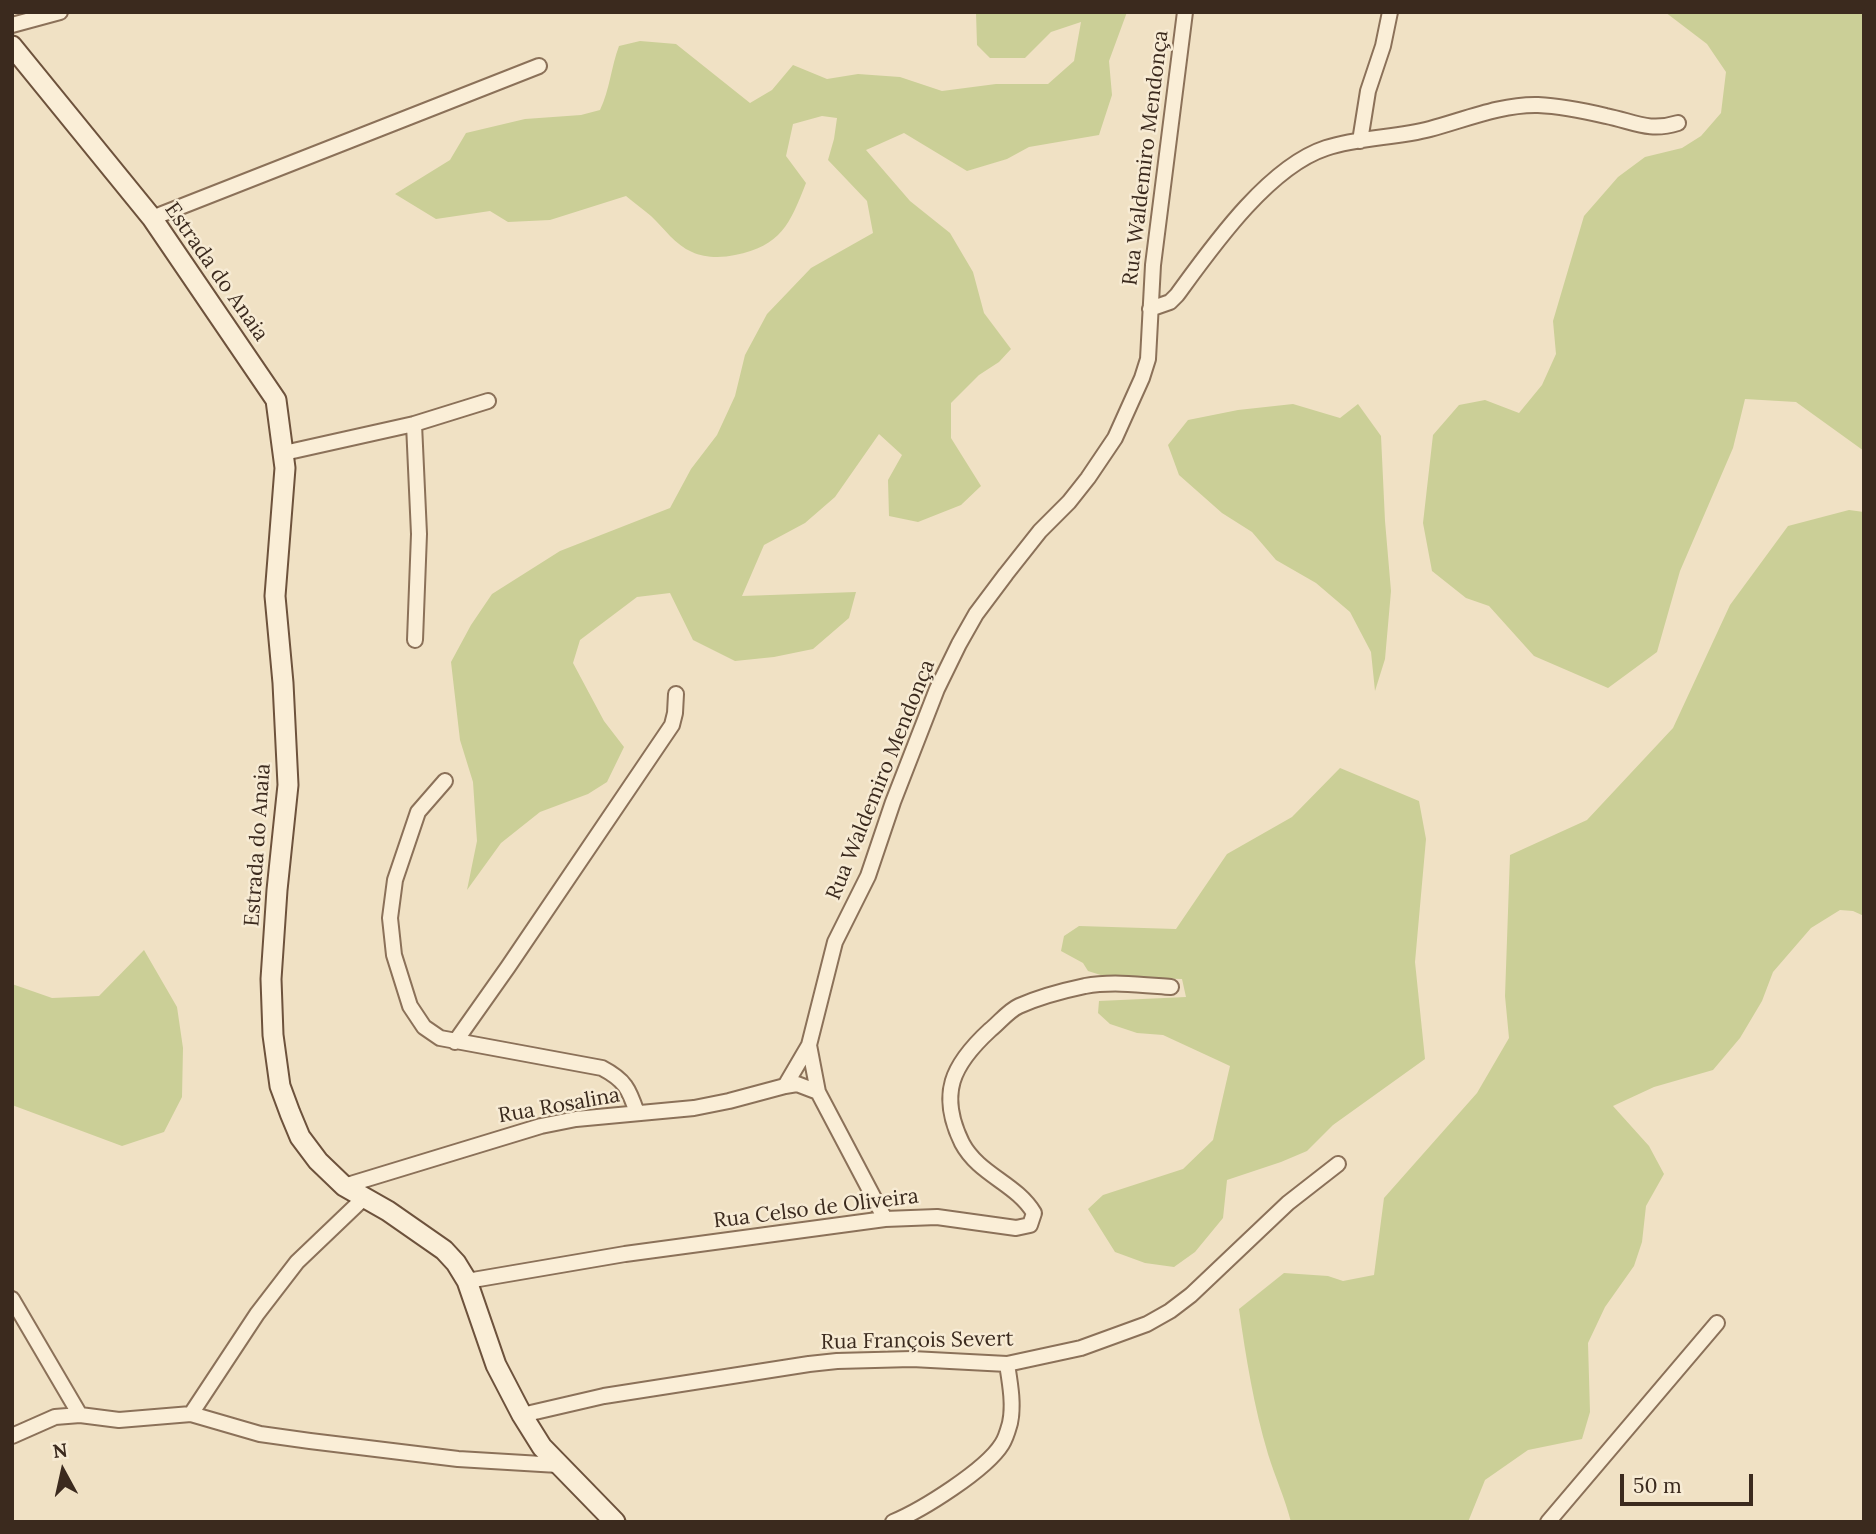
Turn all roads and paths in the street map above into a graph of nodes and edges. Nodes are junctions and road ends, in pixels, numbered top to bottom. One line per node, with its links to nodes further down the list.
1 (60, 12): 4 (street)
2 (1185, 12): 10 (street, Rua Waldemiro Mendonça)
3 (1390, 12): 8 (street)
4 (12, 26)
5 (12, 46): 9 (street, Estrada do Anaia)
6 (539, 66): 9 (street)
7 (1678, 123): 8 (street, Rua Waldemiro Mendonça)
8 (1360, 141): 10 (street, Rua Waldemiro Mendonça)
9 (152, 218): 13 (street, Estrada do Anaia)
10 (1150, 309): 19 (street, Rua Waldemiro Mendonça)
11 (488, 401): 12 (street)
12 (414, 424): 13 (street); 14 (street)
13 (284, 453): 24 (street, Estrada do Anaia)
14 (415, 640)
15 (676, 694): 18 (street)
16 (445, 781): 18 (street)
17 (1171, 987): 26 (street, Rua Celso de Oliveira)
18 (455, 1042): 22 (street)
19 (809, 1045): 20 (street); 21 (street, Rua Waldemiro Mendonça)
20 (785, 1086): 21 (street, Rua Rosalina); 22 (street, Rua Rosalina)
21 (818, 1092): 26 (street, Rua Waldemiro Mendonça)
22 (638, 1113): 24 (street, Rua Rosalina)
23 (1338, 1164): 30 (street, Rua François Severt)
24 (344, 1186): 25 (street, Estrada do Anaia)
25 (364, 1198): 27 (street, Estrada do Anaia); 31 (street)
26 (885, 1219): 27 (street, Rua Celso de Oliveira)
27 (467, 1281): 33 (street, Estrada do Anaia)
28 (12, 1299): 32 (street)
29 (1717, 1323): 38 (street)
30 (1007, 1364): 33 (street, Rua François Severt); 37 (street)
31 (191, 1414): 32 (street); 35 (street)
32 (80, 1415): 34 (street)
33 (522, 1415): 35 (street, Estrada do Anaia)
34 (12, 1436)
35 (558, 1465): 36 (street, Estrada do Anaia)
36 (615, 1522)
37 (893, 1522)
38 (1548, 1522)

